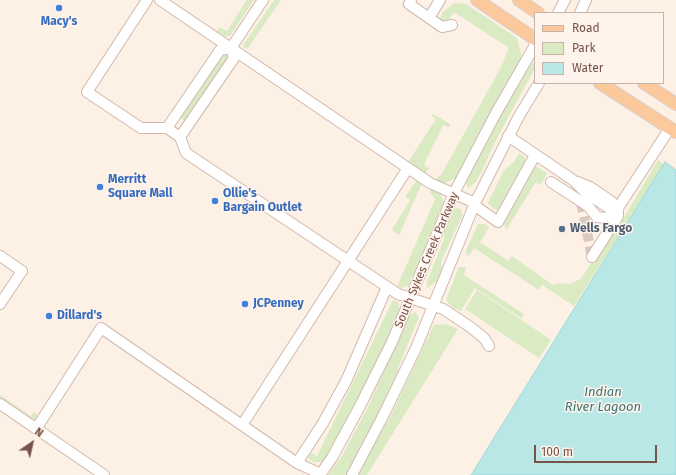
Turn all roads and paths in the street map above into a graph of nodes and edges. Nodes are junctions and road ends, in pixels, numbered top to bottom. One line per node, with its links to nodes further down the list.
1 (147, 0): 23 (street)
2 (160, 0): 18 (street)
3 (263, 0): 18 (street)
4 (411, 0): 14 (street)
5 (440, 0): 14 (street)
6 (477, 0): 16 (main road)
7 (519, 0): 10 (main road)
8 (565, 0): 11 (street)
9 (586, 0): 12 (street); 13 (street)
10 (537, 12)
11 (559, 12)
12 (580, 12)
13 (586, 12)
14 (429, 18): 15 (street)
15 (452, 25)
16 (534, 38)
17 (534, 47): 30 (street, South Sykes Creek Parkway)
18 (231, 48): 23 (street); 26 (street); 28 (street)
19 (538, 84): 25 (street, South Sykes Creek Parkway)
20 (602, 84): 24 (main road)
21 (646, 84): 22 (main road)
22 (676, 104)
23 (167, 128): 26 (street)
24 (673, 130): 32 (street)
25 (508, 136): 27 (street); 31 (street, South Sykes Creek Parkway)
26 (180, 138): 35 (street)
27 (535, 155): 31 (street); 32 (street)
28 (408, 168): 30 (street); 35 (street)
29 (551, 182): 32 (street)
30 (454, 193): 31 (street); 37 (street, South Sykes Creek Parkway)
31 (475, 204): 39 (street, South Sykes Creek Parkway)
32 (618, 208): 34 (street)
33 (0, 256): 38 (street)
34 (592, 257)
35 (349, 261): 36 (street); 42 (street)
36 (387, 286): 37 (street); 44 (street)
37 (410, 298): 39 (street); 45 (street, South Sykes Creek Parkway)
38 (0, 304)
39 (433, 307): 40 (street); 47 (street, South Sykes Creek Parkway)
40 (490, 346)
41 (0, 404): 43 (street)
42 (242, 425): 43 (street); 44 (street)
43 (36, 429): 46 (street)
44 (297, 463): 45 (street)
45 (321, 474)
46 (104, 475)
47 (352, 475)

